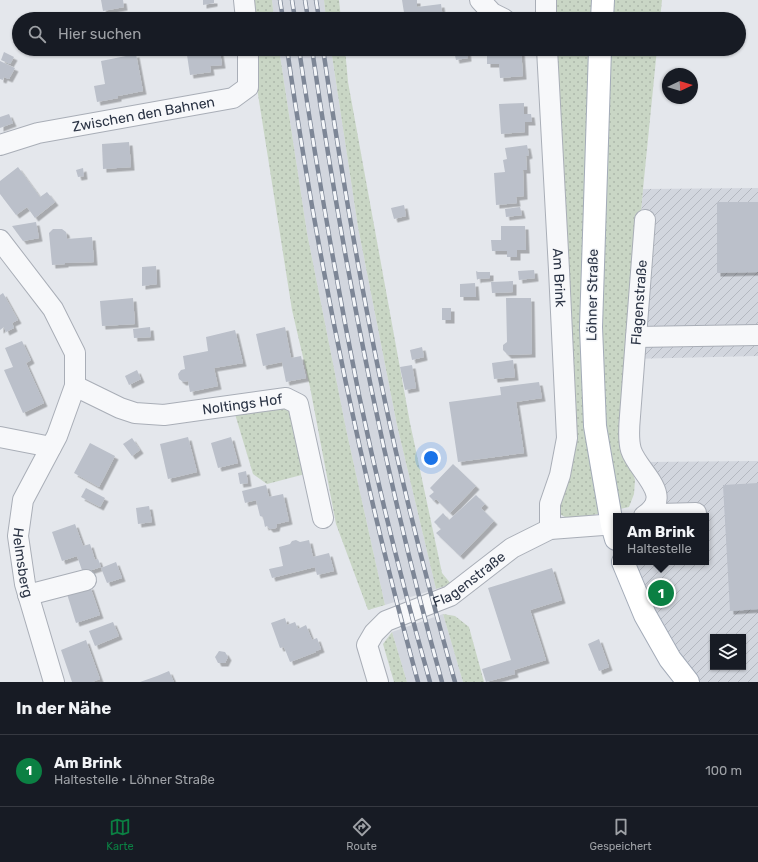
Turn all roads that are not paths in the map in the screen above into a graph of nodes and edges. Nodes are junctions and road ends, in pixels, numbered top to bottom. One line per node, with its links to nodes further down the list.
1 (244, 0): 5 (street)
2 (480, 0): 6 (street)
3 (546, 0): 7 (street)
4 (603, 0): 8 (main road)
5 (245, 12)
6 (491, 12)
7 (546, 12)
8 (602, 12)
9 (248, 56): 12 (street, Zwischen den Bahnen)
10 (547, 56): 23 (street, Am Brink)
11 (600, 56): 22 (main road, Löhner Straße)
12 (0, 146)
13 (645, 220): 16 (street, Flagenstraße)
14 (0, 240): 17 (street, Helmsberg)
15 (758, 336): 16 (street)
16 (636, 337): 20 (street, Flagenstraße)
17 (75, 386): 19 (street, Helmsberg); 21 (street, Noltings Hof)
18 (0, 437): 19 (street)
19 (51, 447): 27 (street, Helmsberg)
20 (648, 512)
21 (323, 518)
22 (613, 519)
23 (550, 529): 24 (street, Flagenstraße); 29 (street, Flagenstraße)
24 (613, 529)
25 (624, 565): 30 (main road)
26 (86, 580): 27 (street)
27 (28, 595): 28 (street, Helmsberg)
28 (54, 682)
29 (378, 682)
30 (688, 682)

